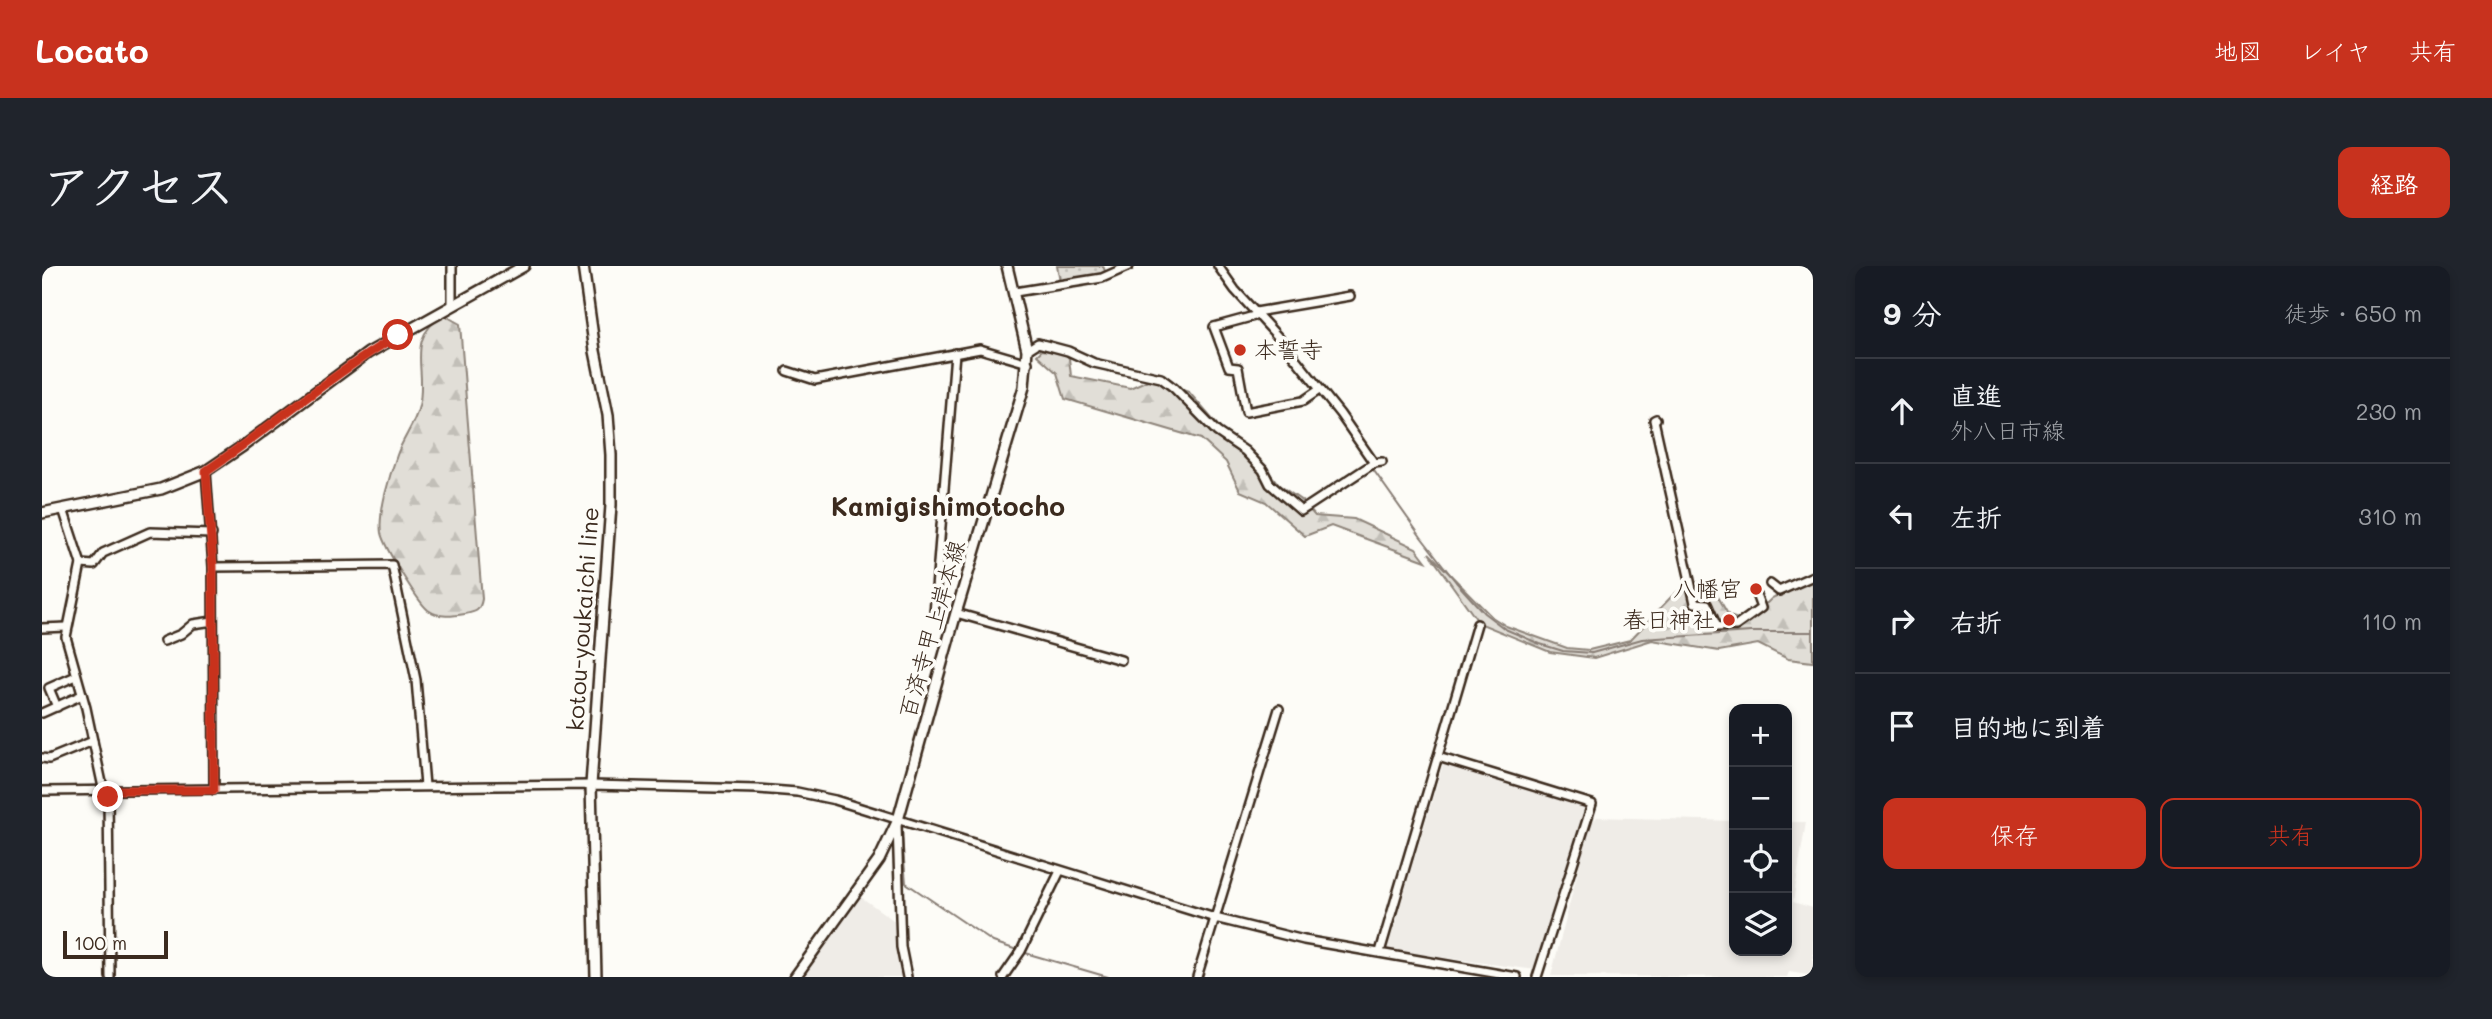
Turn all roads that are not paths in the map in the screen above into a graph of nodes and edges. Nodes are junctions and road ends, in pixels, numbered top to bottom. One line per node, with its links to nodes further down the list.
1 (452, 266): 9 (street)
2 (524, 266): 9 (main road)
3 (583, 266): 42 (main road, kotou-youkaichi line)
4 (1007, 266): 7 (main road, 百済寺甲上岸本線)
5 (1129, 266): 7 (street)
6 (1218, 266): 10 (street)
7 (1014, 292): 11 (main road, 百済寺甲上岸本線)
8 (1350, 296): 10 (street)
9 (452, 305): 17 (main road)
10 (1257, 313): 15 (street); 15 (street)
11 (1027, 350): 13 (main road, 百済寺甲上岸本線); 15 (street)
12 (955, 353): 13 (street); 14 (street); 26 (street)
13 (1028, 363): 27 (main road, 百済寺甲上岸本線)
14 (787, 371)
15 (1319, 390)
16 (1656, 419): 25 (street)
17 (206, 471): 18 (main road); 20 (street)
18 (63, 509): 19 (main road); 21 (street)
19 (42, 513)
20 (212, 534): 21 (street); 22 (street)
21 (81, 564): 30 (street)
22 (213, 566): 28 (street); 43 (street)
23 (1813, 576): 24 (street)
24 (1770, 584)
25 (1757, 597)
26 (934, 613)
27 (956, 613): 33 (street); 47 (main road, 百済寺甲上岸本線)
28 (214, 621): 32 (street); 45 (street)
29 (1477, 624): 40 (street)
30 (67, 627): 31 (street); 34 (street)
31 (42, 628)
32 (164, 641)
33 (1121, 660)
34 (76, 676): 35 (street); 36 (street)
35 (82, 695): 36 (street); 39 (street)
36 (57, 708): 38 (street)
37 (1279, 709): 49 (street)
38 (42, 713)
39 (93, 741): 41 (street); 44 (street)
40 (1438, 757): 50 (street); 58 (street)
41 (42, 758)
42 (591, 785): 43 (street); 47 (street); 52 (main road, kotou-youkaichi line)
43 (425, 786): 45 (street)
44 (105, 790): 45 (street); 46 (street); 51 (street)
45 (214, 790)
46 (42, 791)
47 (898, 820): 48 (street); 53 (main road, 百済寺甲上岸本線); 54 (street)
48 (1060, 871): 49 (street); 55 (street)
49 (1215, 918): 50 (street); 56 (street)
50 (1380, 952): 57 (street)
51 (110, 977)
52 (596, 977)
53 (795, 977)
54 (907, 977)
55 (1003, 977)
56 (1197, 977)
57 (1517, 977)
58 (1537, 977)

